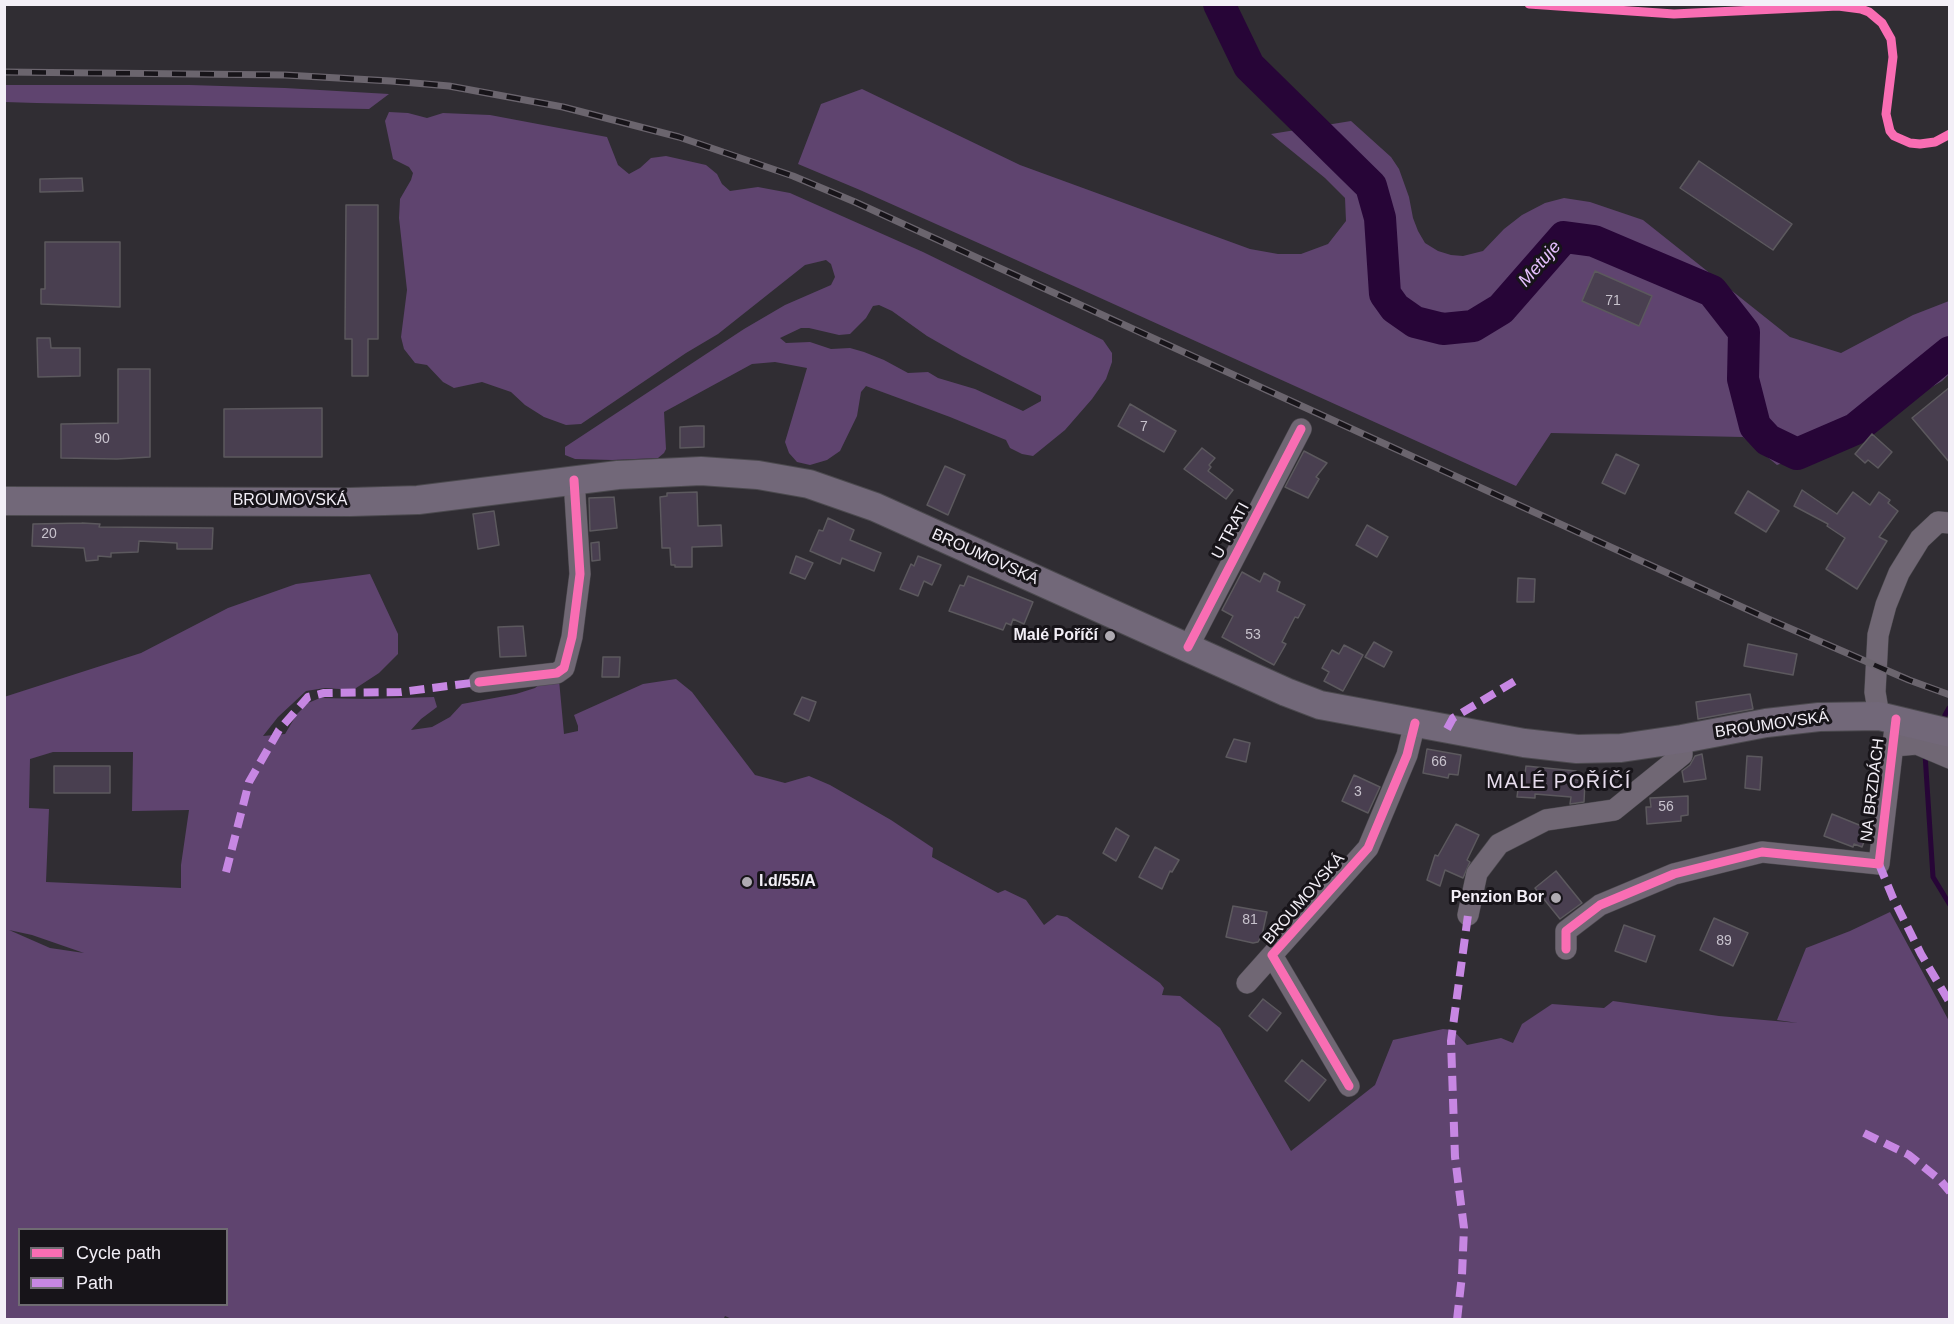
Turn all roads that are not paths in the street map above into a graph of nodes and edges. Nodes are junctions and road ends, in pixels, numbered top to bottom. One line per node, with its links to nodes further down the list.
1 (1301, 429): 5 (street, U TRATI)
2 (574, 480): 3 (main road, BROUMOVSKÁ); 5 (main road, BROUMOVSKÁ); 6 (street)
3 (4, 501)
4 (1950, 523): 8 (street, NA BRZDÁCH)
5 (1188, 647): 7 (main road, BROUMOVSKÁ)
6 (479, 682)
7 (1415, 723): 10 (main road, BROUMOVSKÁ); 14 (street, BROUMOVSKÁ)
8 (1890, 727): 9 (main road, BROUMOVSKÁ); 10 (main road, BROUMOVSKÁ); 11 (street); 13 (street, NA BRZDÁCH)
9 (1950, 733)
10 (1682, 739): 12 (street)
11 (1950, 758)
12 (1468, 915)
13 (1566, 949)
14 (1272, 955): 15 (street); 16 (street, BROUMOVSKÁ)
15 (1247, 983)
16 (1349, 1086)

